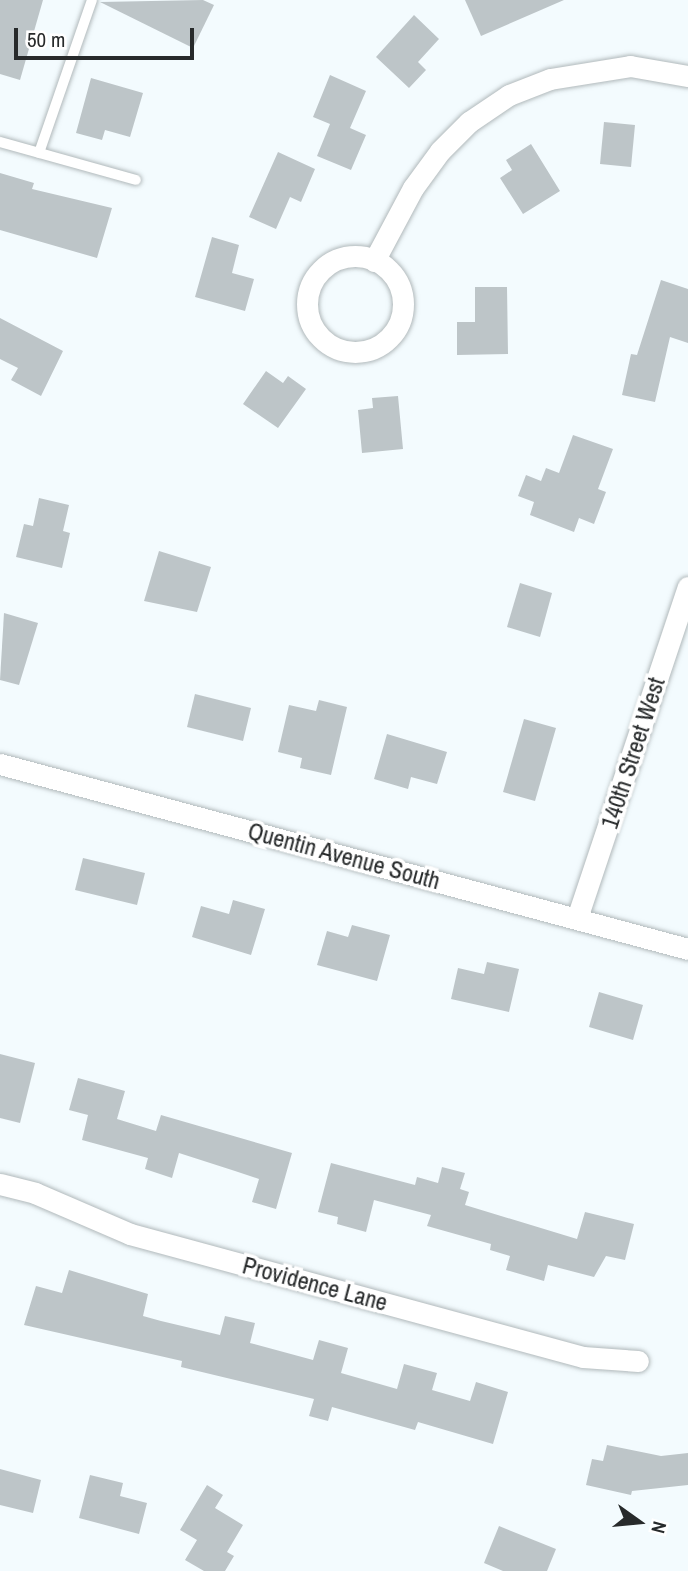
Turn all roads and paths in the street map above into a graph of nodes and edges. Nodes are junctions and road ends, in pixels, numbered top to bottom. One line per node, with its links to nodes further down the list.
1 (92, 0): 4 (lane)
2 (688, 76): 6 (street)
3 (0, 142): 4 (lane)
4 (39, 153): 5 (lane)
5 (136, 180)
6 (374, 261): 6 (street)
7 (688, 587): 9 (street, 140th Street West)
8 (0, 764): 9 (street, Quentin Avenue South)
9 (577, 918): 10 (street, Quentin Avenue South)
10 (688, 948)
11 (0, 1184): 12 (street, Providence Lane)
12 (638, 1361)

